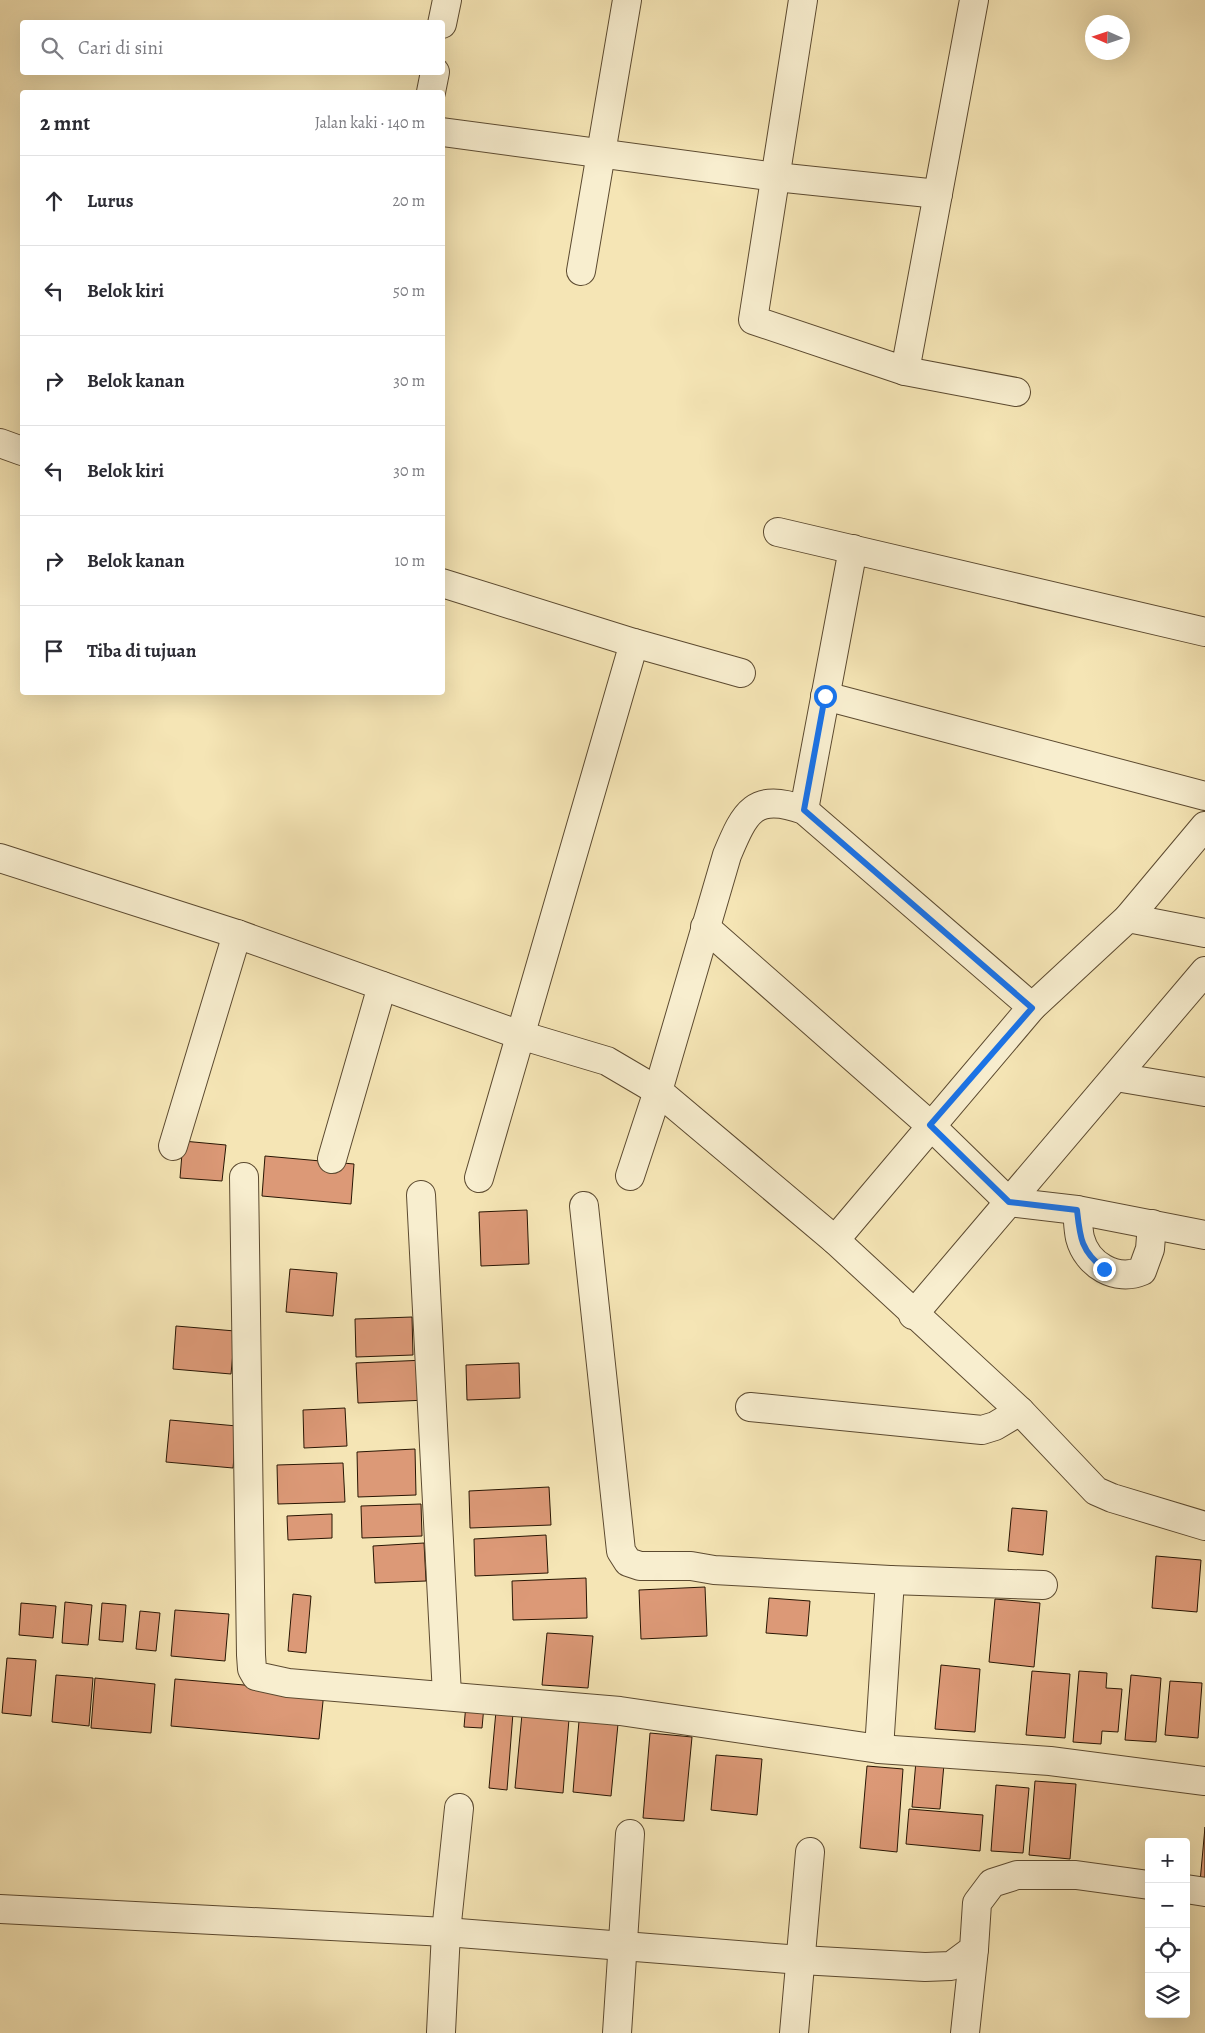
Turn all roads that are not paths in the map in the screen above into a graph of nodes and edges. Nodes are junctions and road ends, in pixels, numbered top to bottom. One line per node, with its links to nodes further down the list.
1 (446, 0): 5 (street)
2 (627, 0): 9 (street)
3 (803, 0): 10 (street)
4 (974, 0): 11 (street)
5 (443, 20)
6 (434, 75): 7 (street)
7 (431, 90)
8 (445, 132): 9 (street)
9 (601, 153): 10 (street); 12 (street)
10 (776, 177): 11 (street); 13 (street)
11 (938, 194): 13 (street)
12 (581, 272)
13 (905, 371): 14 (street)
14 (1016, 392)
15 (0, 444): 16 (street)
16 (20, 449)
17 (778, 532): 18 (street)
18 (853, 549): 20 (street); 23 (street)
19 (445, 584): 21 (street)
20 (1205, 632)
21 (634, 643): 22 (street); 35 (street)
22 (741, 673)
23 (825, 696): 24 (street); 25 (street)
24 (1205, 796)
25 (804, 810): 29 (street); 34 (street)
26 (1205, 826): 28 (street)
27 (0, 858): 30 (street)
28 (1128, 918): 31 (street); 34 (street)
29 (705, 928): 37 (street); 39 (street)
30 (236, 934): 33 (street); 40 (street)
31 (1205, 934)
32 (1205, 971): 36 (street)
33 (382, 986): 35 (street); 41 (street)
34 (1032, 1008): 39 (street)
35 (520, 1035): 37 (street); 44 (street)
36 (1116, 1077): 38 (street); 46 (street)
37 (658, 1091): 42 (street); 51 (street)
38 (1205, 1092)
39 (930, 1125): 46 (street); 51 (street)
40 (173, 1146)
41 (332, 1159)
42 (630, 1176)
43 (244, 1177): 58 (street)
44 (479, 1178)
45 (421, 1195): 58 (street)
46 (1009, 1202): 48 (street); 52 (street)
47 (584, 1206): 56 (street)
48 (1077, 1210): 49 (street); 49 (street)
49 (1152, 1224): 50 (street)
50 (1205, 1235)
51 (835, 1240): 52 (street)
52 (914, 1315): 54 (street)
53 (750, 1407): 54 (street)
54 (1020, 1411): 55 (street)
55 (1205, 1526)
56 (890, 1580): 57 (street); 59 (street)
57 (1043, 1585)
58 (447, 1696): 59 (street)
59 (880, 1749): 60 (street)
60 (1205, 1781)
61 (460, 1808): 68 (street)
62 (630, 1834): 69 (street)
63 (810, 1852): 71 (street)
64 (1145, 1884): 70 (street)
65 (1190, 1890): 66 (street)
66 (1205, 1892)
67 (0, 1909): 68 (street)
68 (446, 1932): 69 (street); 72 (street)
69 (623, 1946): 71 (street); 73 (street)
70 (974, 1949): 71 (street); 75 (street)
71 (801, 1960): 74 (street)
72 (441, 2032)
73 (617, 2033)
74 (794, 2033)
75 (965, 2033)

